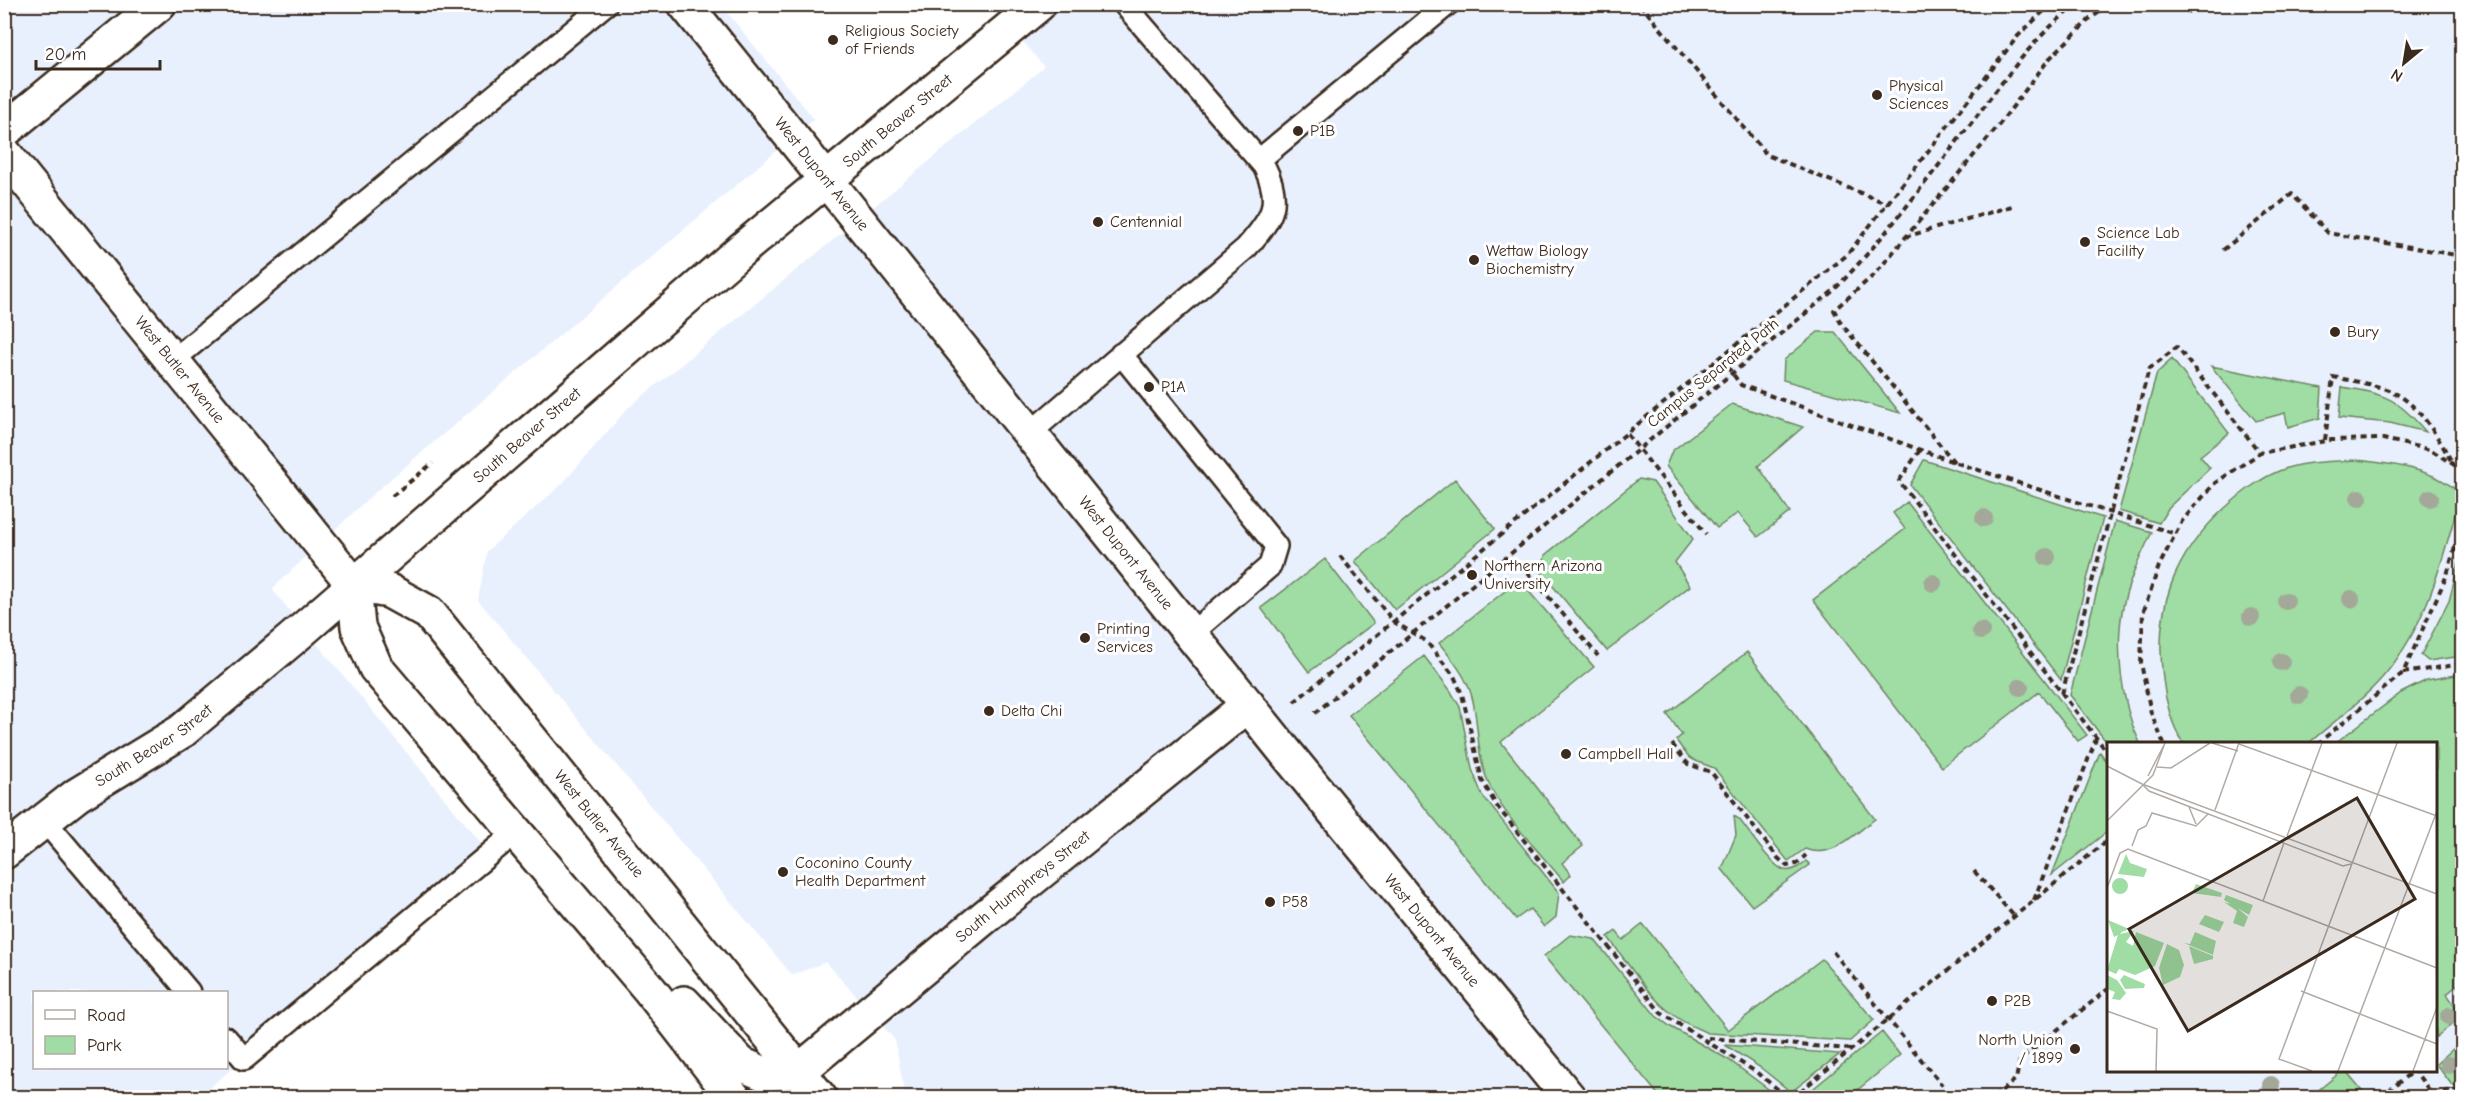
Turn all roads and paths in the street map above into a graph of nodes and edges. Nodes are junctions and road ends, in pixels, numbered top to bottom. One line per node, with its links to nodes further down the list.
1 (159, 4): 13 (street)
2 (606, 4): 24 (lane)
3 (685, 4): 16 (street, West Dupont Avenue)
4 (1039, 4): 16 (street, South Beaver Street)
5 (1124, 4): 15 (lane)
6 (1448, 4): 15 (lane)
7 (1640, 4): 17 (path)
8 (2051, 4): 17 (path)
9 (2078, 4): 25 (path, Campus Separated Path)
10 (2113, 4): 19 (path)
11 (2192, 4): 12 (path)
12 (2188, 13)
13 (4, 131)
14 (4, 153): 24 (street, West Butler Avenue)
15 (1259, 160): 22 (lane)
16 (826, 180): 26 (street, West Dupont Avenue); 41 (street, South Beaver Street)
17 (1888, 204): 23 (path)
18 (2012, 206): 19 (path)
19 (1904, 238): 32 (path)
20 (2223, 250): 21 (path)
21 (2463, 256)
22 (1121, 354): 26 (lane); 43 (lane)
23 (1721, 358): 25 (path); 27 (path)
24 (172, 361): 41 (street, West Butler Avenue)
25 (1732, 373): 29 (path, Campus Separated Path); 30 (path)
26 (1030, 433): 43 (street, West Dupont Avenue)
27 (1627, 434): 29 (path); 42 (path)
28 (2325, 440): 31 (path); 33 (path); 33 (path)
29 (1639, 449): 37 (path); 44 (path, Campus Separated Path)
30 (1920, 450): 32 (path); 48 (path)
31 (2260, 453): 35 (path); 38 (path)
32 (1954, 462): 35 (path)
33 (2453, 464): 34 (path)
34 (2463, 470)
35 (2111, 514): 38 (path); 48 (path)
36 (2463, 523): 47 (path)
37 (1706, 534)
38 (2176, 534): 52 (path)
39 (1340, 556): 42 (path)
40 (1521, 564): 45 (path)
41 (354, 585): 56 (street, South Beaver Street); 57 (street); 72 (street, West Butler Avenue)
42 (1394, 622): 44 (path); 50 (path)
43 (1192, 633): 50 (street, West Dupont Avenue)
44 (1412, 634): 49 (path, Campus Separated Path); 69 (path)
45 (1598, 657)
46 (2463, 664): 47 (path)
47 (2403, 673): 53 (path)
48 (2062, 694): 51 (path)
49 (1315, 713)
50 (1257, 715): 72 (street, South Humphreys Street); 80 (street, West Dupont Avenue)
51 (2096, 738): 55 (path); 62 (path)
52 (2163, 742)
53 (2320, 742)
54 (1672, 744): 60 (path)
55 (2107, 751)
56 (44, 820): 59 (street, South Beaver Street); 67 (lane)
57 (516, 832): 65 (street); 70 (lane)
58 (2107, 842): 62 (path)
59 (4, 852)
60 (1806, 855)
61 (1974, 871): 63 (path)
62 (2034, 900): 63 (path)
63 (2014, 916): 68 (path)
64 (1833, 952): 68 (path)
65 (651, 990): 72 (street); 78 (street)
66 (2107, 990): 82 (path)
67 (187, 991)
68 (1886, 1019): 71 (path); 75 (path)
69 (1705, 1038): 71 (path); 81 (path)
70 (228, 1040)
71 (1850, 1049): 81 (path)
72 (799, 1071): 79 (street, West Butler Avenue)
73 (2413, 1072): 83 (path)
74 (2415, 1072): 77 (path)
75 (1942, 1085)
76 (2463, 1092): 77 (path)
77 (2434, 1096)
78 (734, 1098)
79 (820, 1098)
80 (1569, 1098)
81 (1790, 1098)
82 (1994, 1098)
83 (2380, 1098)

